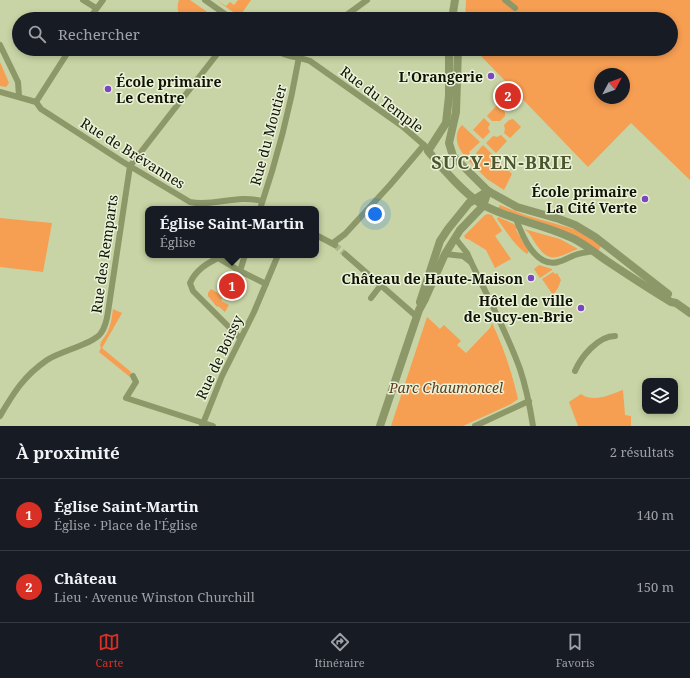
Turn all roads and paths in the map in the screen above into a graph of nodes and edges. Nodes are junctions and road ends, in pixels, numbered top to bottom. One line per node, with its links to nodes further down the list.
1 (83, 0): 6 (street)
2 (102, 0): 6 (street)
3 (205, 0): 9 (street)
4 (367, 0): 10 (street)
5 (505, 0): 7 (street)
6 (96, 8): 8 (street)
7 (515, 8)
8 (93, 12)
9 (222, 12)
10 (351, 12)
11 (0, 45): 19 (street)
12 (66, 56): 20 (street)
13 (216, 56): 22 (street)
14 (284, 56): 17 (street, Rue du Temple)
15 (449, 56): 21 (street)
16 (458, 56): 23 (street)
17 (298, 57): 21 (street, Rue du Temple); 25 (street, Rue du Moutier)
18 (0, 92): 19 (street, Rue de Brévannes)
19 (19, 96): 20 (street, Rue de Brévannes)
20 (36, 102): 22 (street, Rue de Brévannes)
21 (426, 148): 24 (street); 28 (street)
22 (130, 166): 25 (street, Rue de Brévannes); 48 (street, Rue des Remparts)
23 (488, 191): 24 (street); 26 (street); 40 (street)
24 (475, 200): 26 (street); 41 (street)
25 (262, 206)
26 (483, 206): 27 (street); 29 (street)
27 (516, 219): 30 (street); 30 (street)
28 (319, 236)
29 (455, 238): 32 (street); 35 (street)
30 (594, 251): 40 (street)
31 (345, 254): 38 (street)
32 (445, 254): 35 (street); 41 (street)
33 (244, 258): 36 (street)
34 (277, 258): 37 (street, Rue de Boissy)
35 (471, 262): 47 (street)
36 (240, 271): 37 (street); 44 (street)
37 (266, 284): 44 (street, Rue de Boissy)
38 (381, 285): 39 (street); 41 (street)
39 (371, 298)
40 (676, 303): 42 (street)
41 (417, 313): 51 (street)
42 (690, 313)
43 (615, 336): 45 (street)
44 (240, 338): 49 (street, Rue de Boissy)
45 (575, 371)
46 (133, 376): 49 (street)
47 (529, 401): 52 (street); 53 (street)
48 (0, 416)
49 (202, 425): 50 (street)
50 (213, 426)
51 (380, 426)
52 (475, 426)
53 (533, 426)

